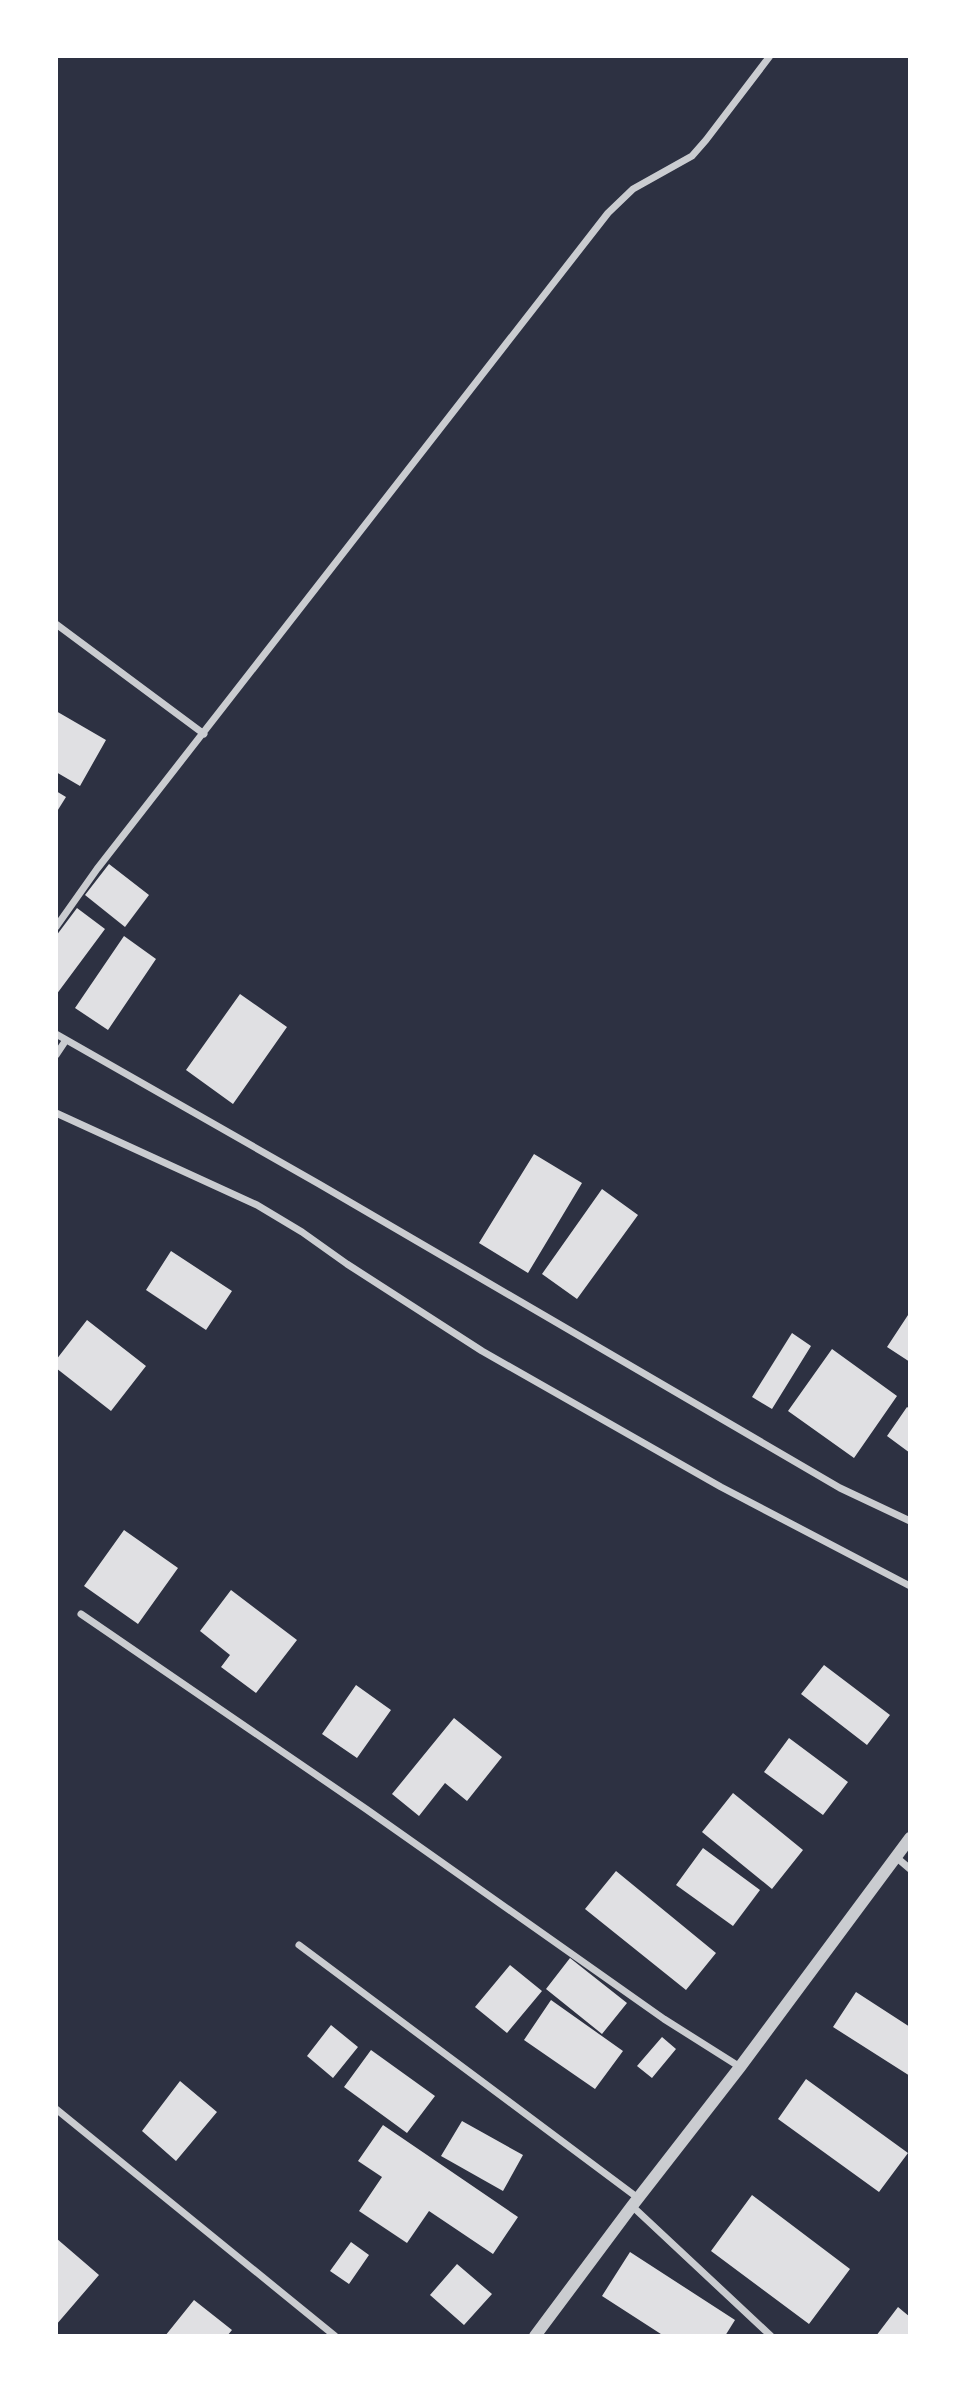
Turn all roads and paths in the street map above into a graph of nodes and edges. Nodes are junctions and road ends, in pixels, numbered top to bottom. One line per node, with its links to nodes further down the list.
1 (771, 56): 3 (street)
2 (56, 624): 3 (street)
3 (204, 734): 4 (street)
4 (56, 928)
5 (56, 1034): 6 (street)
6 (66, 1040): 7 (street); 9 (street)
7 (57, 1054)
8 (56, 1113): 10 (street)
9 (910, 1521)
10 (910, 1586)
11 (81, 1614): 16 (street)
12 (910, 1838): 13 (street)
13 (895, 1856): 14 (street); 16 (street)
14 (910, 1868)
15 (299, 1945): 18 (street)
16 (740, 2067): 18 (street)
17 (56, 2109): 19 (street)
18 (635, 2202): 20 (street); 21 (street)
19 (335, 2336)
20 (535, 2336)
21 (771, 2336)

